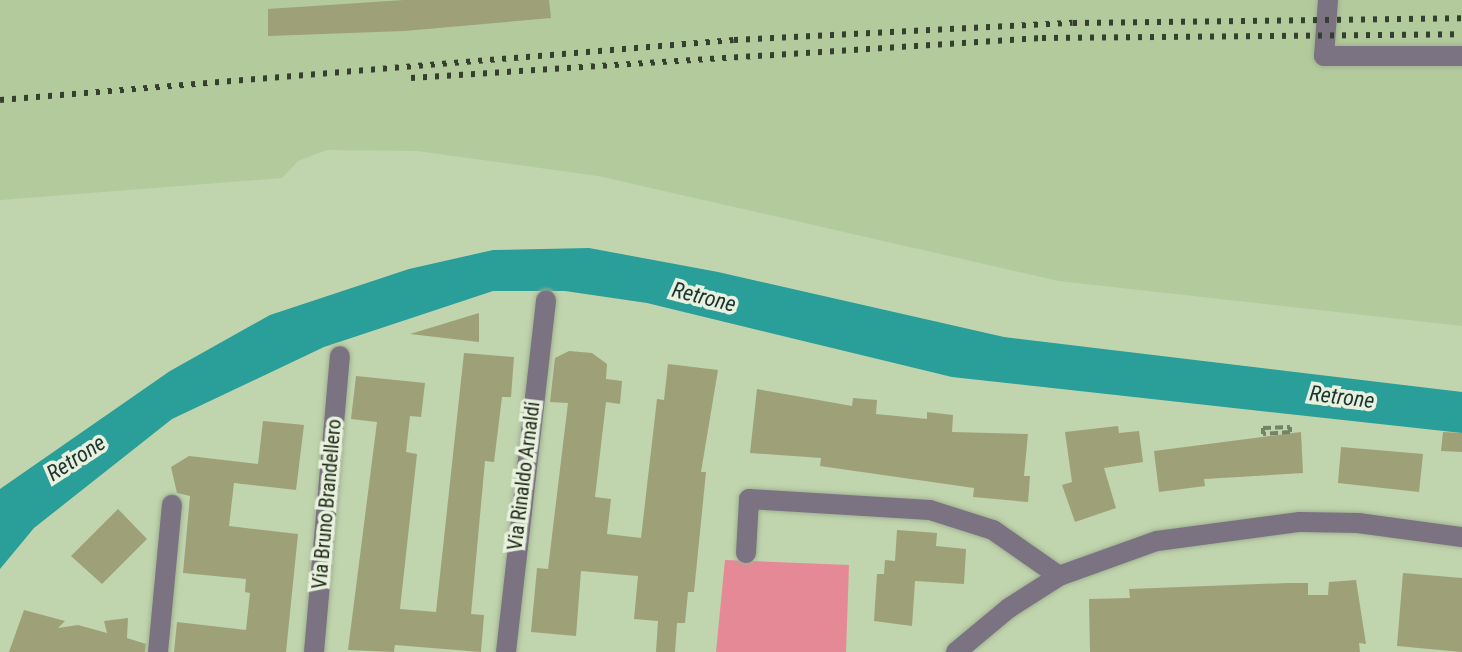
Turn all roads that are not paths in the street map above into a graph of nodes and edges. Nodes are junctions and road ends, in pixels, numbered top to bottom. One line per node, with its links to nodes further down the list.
1 (1328, 0): 2 (street)
2 (1462, 56)
3 (546, 300): 12 (street, Via Rinaldo Arnaldi)
4 (340, 356): 11 (street, Via Bruno Brandellero)
5 (172, 505): 10 (street)
6 (1462, 537): 8 (street)
7 (746, 553): 8 (street)
8 (1059, 576): 9 (street)
9 (962, 650)
10 (158, 652)
11 (314, 652)
12 (506, 652)

